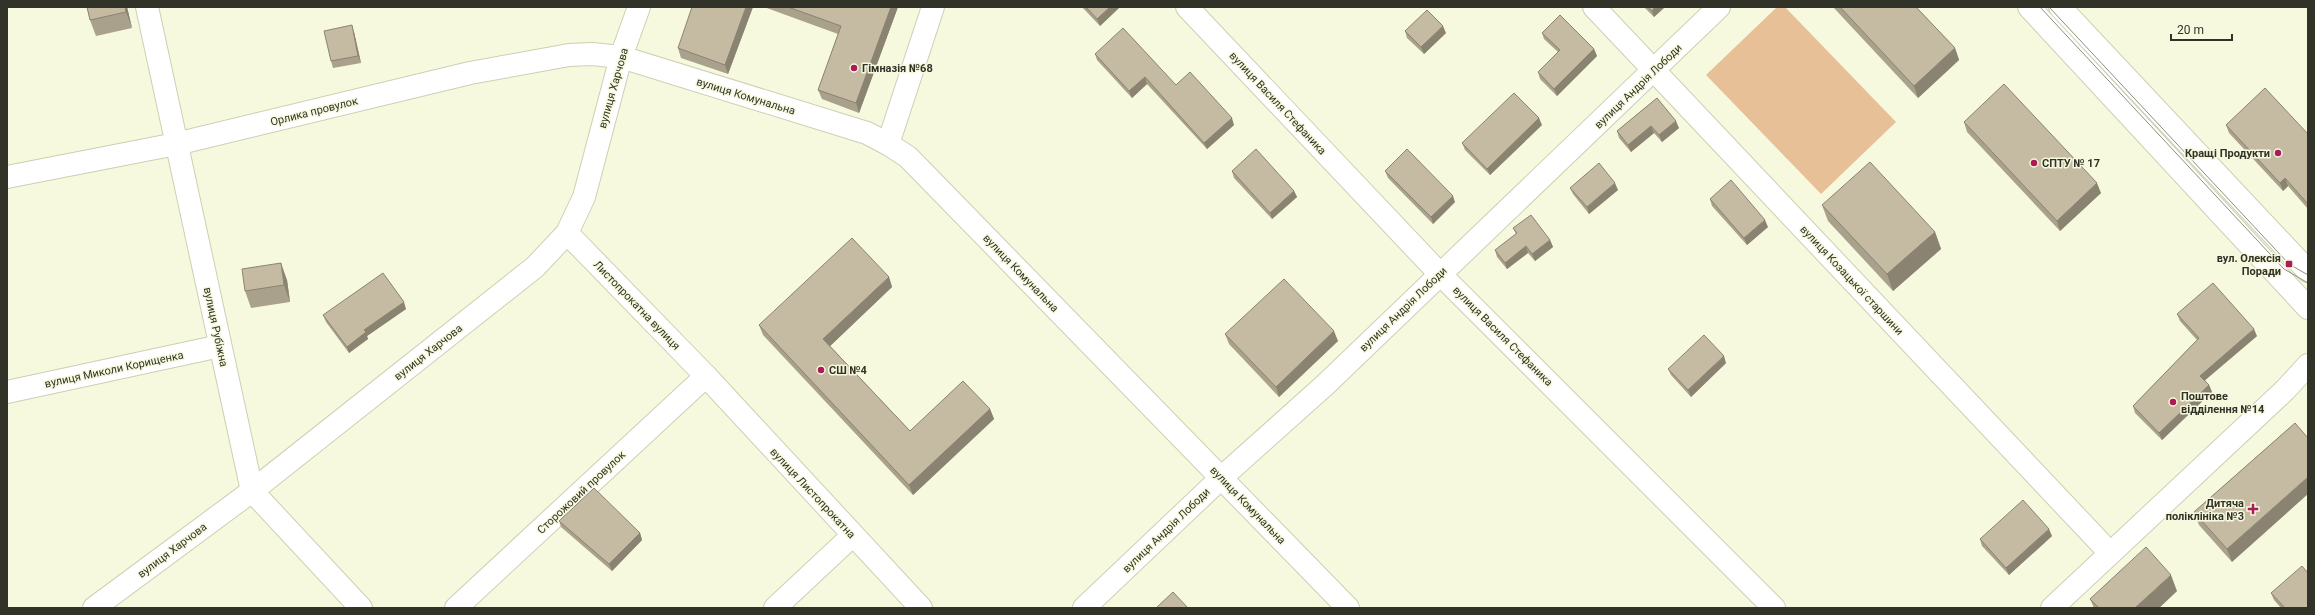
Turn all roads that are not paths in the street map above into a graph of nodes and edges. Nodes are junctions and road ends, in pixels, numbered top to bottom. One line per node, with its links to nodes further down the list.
1 (146, 7): 11 (street, вулиця Рубіжна)
2 (639, 7): 9 (street, вулиця Харчова)
3 (933, 7): 12 (street)
4 (1187, 7): 16 (street, вулиця Василя Стефаника)
5 (1594, 7): 10 (street, вулиця Козацької старшини)
6 (1719, 7): 10 (street, вулиця Андрія Лободи)
7 (2029, 7): 17 (street)
8 (2060, 7): 15 (street)
9 (621, 57): 11 (street, Орлика провулок); 12 (street, вулиця Комунальна); 14 (street, вулиця Харчова)
10 (1654, 70): 16 (street, вулиця Андрія Лободи); 25 (street, вулиця Козацької старшини)
11 (176, 144): 13 (street, Орлика провулок); 18 (street, вулиця Рубіжна)
12 (888, 144): 22 (street, вулиця Комунальна)
13 (7, 177)
14 (567, 233): 20 (street, Листопрокатна вулиця); 23 (street, вулиця Харчова)
15 (2308, 271)
16 (1439, 273): 22 (street, вулиця Андрія Лободи); 33 (street, вулиця Василя Стефаника)
17 (2308, 308)
18 (220, 346): 21 (street, вулиця Миколи Корищенка); 23 (street, вулиця Рубіжна)
19 (2308, 365): 25 (street)
20 (706, 376): 24 (street, вулиця Листопрокатна); 28 (street, Сторожовий провулок)
21 (7, 392)
22 (1221, 478): 31 (street, вулиця Андрія Лободи); 32 (street, вулиця Комунальна)
23 (252, 491): 26 (street, вулиця Харчова); 27 (street)
24 (852, 536): 29 (street); 30 (street, вулиця Листопрокатна)
25 (2110, 553): 34 (street)
26 (94, 608)
27 (361, 608)
28 (456, 608)
29 (775, 608)
30 (921, 608)
31 (1084, 608)
32 (1348, 608)
33 (1774, 608)
34 (2052, 608)

